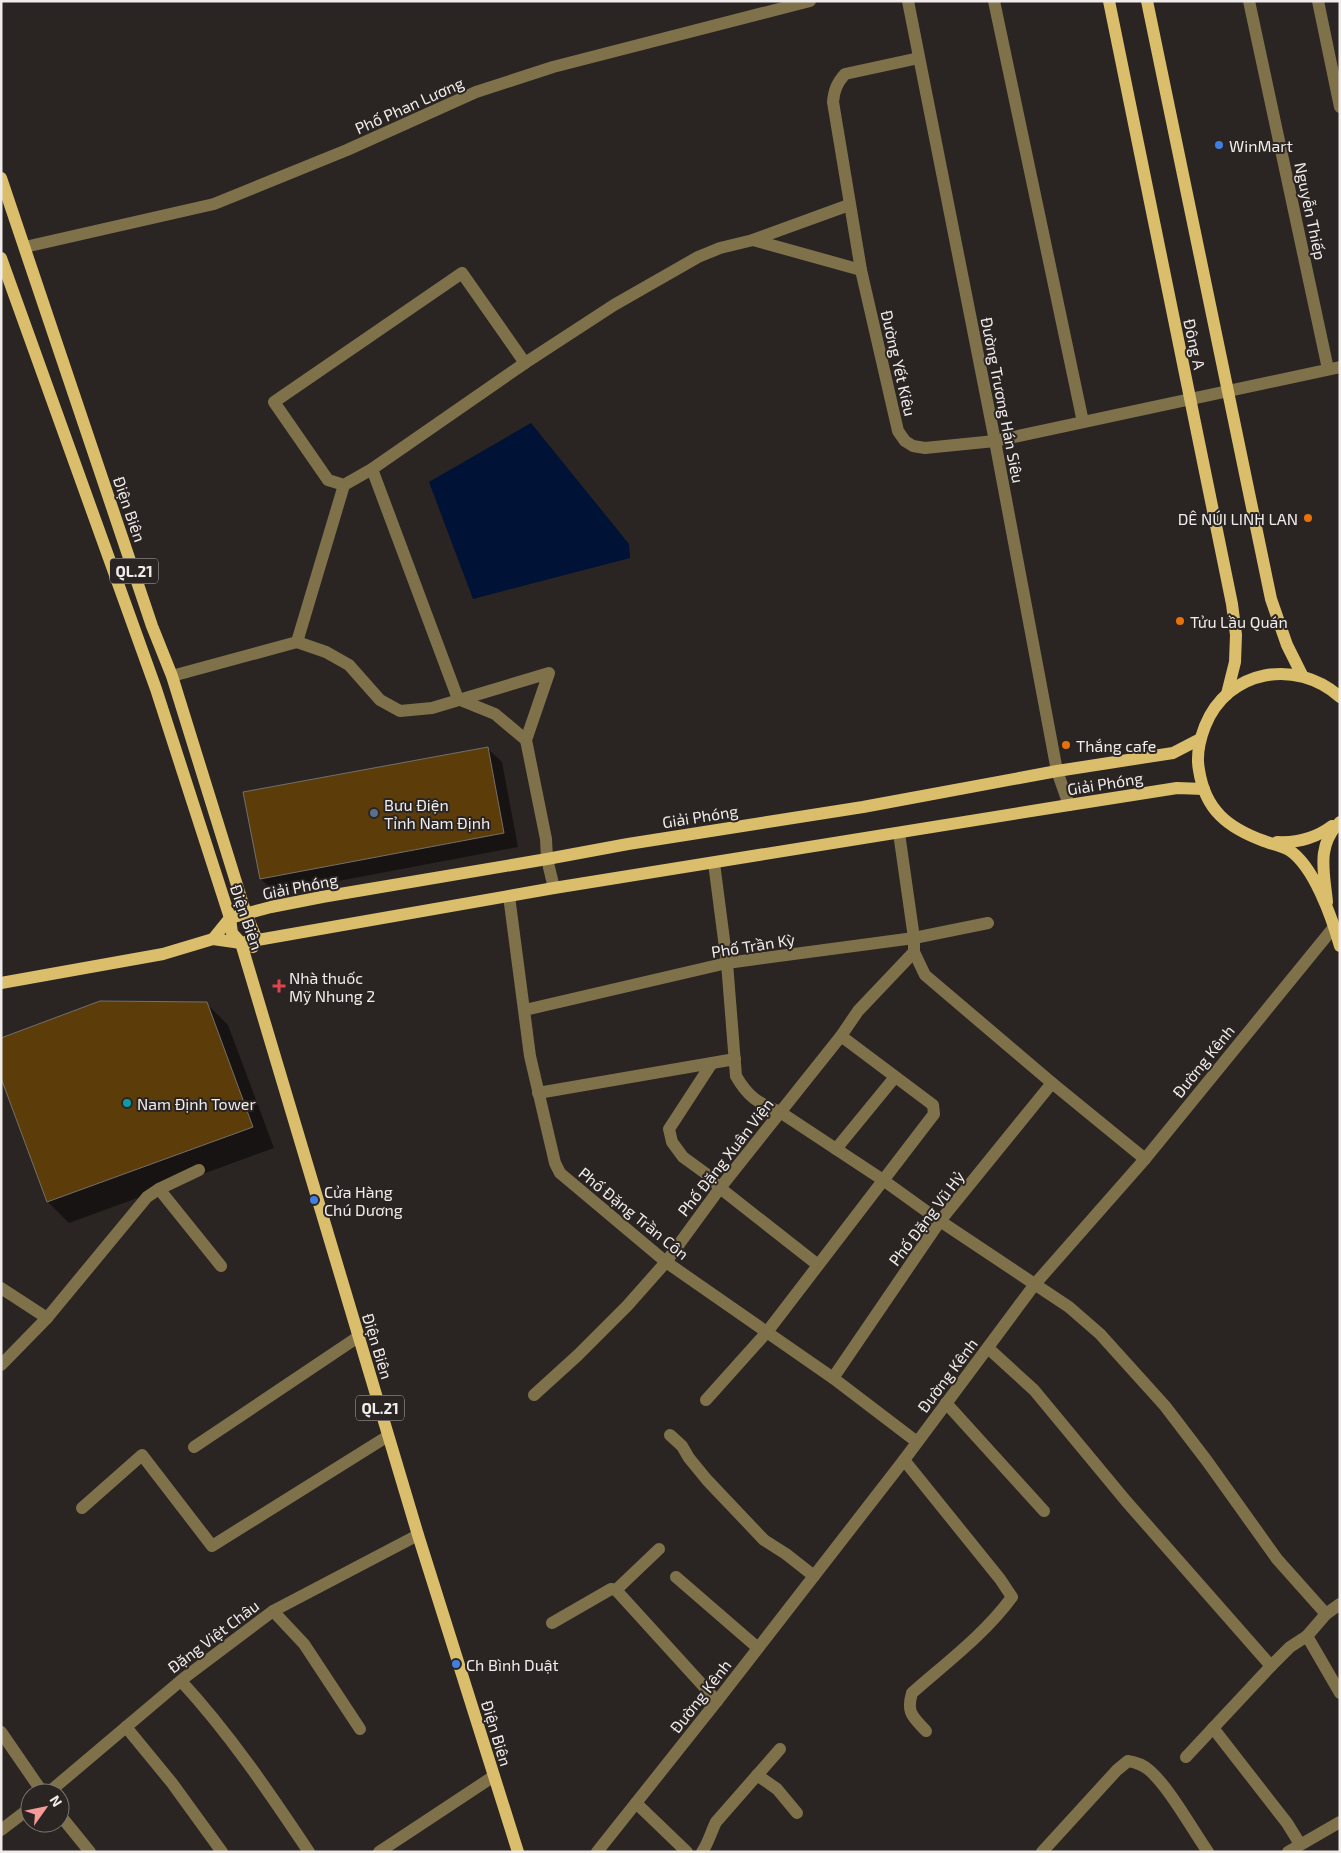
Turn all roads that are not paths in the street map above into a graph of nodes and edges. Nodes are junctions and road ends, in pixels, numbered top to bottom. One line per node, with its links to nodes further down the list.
1 (810, 1): 13 (street, Phố Phan Lương)
2 (908, 1): 8 (street, Đường Trương Hán Siêu)
3 (994, 1): 20 (street)
4 (1109, 1): 19 (main road, Đông A)
5 (1147, 1): 18 (main road, Đông A)
6 (1249, 1): 17 (street, Nguyễn Thiếp)
7 (1318, 1): 9 (street)
8 (919, 58): 11 (street, Đường Yết Kiêu); 21 (street, Đường Trương Hán Siêu)
9 (1340, 107)
10 (1, 178): 13 (main road, Điện Biên / QL.21)
11 (849, 205): 12 (street); 15 (street, Đường Yết Kiêu)
12 (753, 240): 15 (street); 16 (street)
13 (25, 247): 26 (main road, Điện Biên / QL.21)
14 (1, 258): 44 (main road, Điện Biên / QL.21)
15 (860, 270): 21 (street, Đường Yết Kiêu)
16 (525, 363): 22 (street); 23 (street)
17 (1334, 368): 18 (street, Đường Yết Kiêu)
18 (1227, 391): 19 (street, Đường Yết Kiêu); 25 (main road, Đông A)
19 (1190, 399): 20 (street, Đường Yết Kiêu); 27 (main road, Đông A)
20 (1082, 422): 21 (street, Đường Yết Kiêu)
21 (995, 441): 32 (street, Đường Trương Hán Siêu)
22 (372, 469): 23 (street); 29 (street)
23 (344, 485): 24 (street)
24 (297, 642): 26 (street); 29 (street)
25 (1302, 675): 27 (main road); 28 (main road)
26 (172, 676): 43 (main road, Điện Biên / QL.21)
27 (1227, 694): 30 (main road)
28 (1340, 697)
29 (458, 700): 31 (street); 31 (street)
30 (1200, 739): 32 (main road, Giải Phóng); 33 (main road)
31 (526, 740): 38 (street)
32 (1058, 771): 34 (street, Đường Trương Hán Siêu); 38 (main road, Giải Phóng)
33 (1204, 789): 34 (main road, Giải Phóng); 37 (main road)
34 (1069, 805): 36 (main road, Giải Phóng)
35 (1340, 821): 37 (main road); 42 (main road)
36 (899, 832): 39 (main road, Giải Phóng); 47 (street)
37 (1264, 841): 42 (main road)
38 (547, 859): 40 (street); 43 (main road, Giải Phóng)
39 (714, 862): 40 (main road, Giải Phóng); 54 (street)
40 (554, 888): 41 (main road, Giải Phóng)
41 (509, 896): 49 (main road, Giải Phóng); 56 (street, Phố Đặng Trần Côn)
42 (1327, 906): 46 (main road)
43 (246, 914): 44 (main road, Giải Phóng); 49 (main road, Điện Biên / QL.21)
44 (230, 918): 48 (main road); 50 (main road, Điện Biên / QL.21)
45 (988, 923): 47 (street, Phố Trần Kỳ)
46 (1334, 927): 51 (main road); 65 (street, Đường Kênh)
47 (914, 938): 52 (street); 54 (street, Phố Trần Kỳ)
48 (214, 939): 50 (main road, Giải Phóng); 55 (main road, Giải Phóng)
49 (257, 940): 50 (main road, Giải Phóng); 53 (main road, Điện Biên)
50 (240, 943): 53 (main road, Điện Biên / QL.21)
51 (1340, 946)
52 (914, 952): 57 (street, Phố Đặng Xuân Viện); 61 (street)
53 (246, 963): 78 (main road, Điện Biên / QL.21)
54 (727, 963): 56 (street, Phố Trần Kỳ); 58 (street)
55 (1, 983)
56 (525, 1010): 62 (street, Phố Đặng Trần Côn)
57 (841, 1036): 60 (street); 63 (street, Phố Đặng Xuân Viện)
58 (735, 1059): 59 (street); 63 (street)
59 (712, 1063): 62 (street); 68 (street)
60 (895, 1077): 64 (street); 67 (street)
61 (1052, 1083): 65 (street); 70 (street, Phố Đặng Vũ Hỷ)
62 (538, 1093): 71 (street, Phố Đặng Trần Côn)
63 (780, 1112): 64 (street); 68 (street, Phố Đặng Xuân Viện)
64 (836, 1149): 67 (street)
65 (1144, 1159): 74 (street, Đường Kênh)
66 (199, 1170): 69 (street)
67 (883, 1180): 70 (street); 72 (street)
68 (720, 1188): 71 (street, Phố Đặng Xuân Viện); 72 (street)
69 (159, 1189): 73 (street); 76 (street)
70 (940, 1222): 74 (street); 81 (street, Phố Đặng Vũ Hỷ)
71 (666, 1262): 77 (street, Phố Đặng Trần Côn); 82 (street, Phố Đặng Xuân Viện)
72 (818, 1265): 77 (street)
73 (221, 1266)
74 (1034, 1284): 79 (street, Đường Kênh); 99 (street)
75 (1, 1288): 76 (street)
76 (47, 1318): 80 (street)
77 (767, 1332): 81 (street, Phố Đặng Trần Côn); 83 (street)
78 (358, 1337): 86 (main road, Điện Biên / QL.21); 88 (street)
79 (988, 1348): 84 (street, Đường Kênh); 103 (street)
80 (1, 1365)
81 (833, 1378): 87 (street, Phố Đặng Trần Côn)
82 (534, 1395)
83 (706, 1400)
84 (946, 1403): 87 (street, Đường Kênh); 91 (street)
85 (670, 1435): 94 (street)
86 (388, 1436): 90 (street); 92 (main road, Điện Biên / QL.21)
87 (917, 1442): 89 (street, Đường Kênh)
88 (194, 1447)
89 (904, 1460): 94 (street, Đường Kênh); 110 (street)
90 (82, 1508)
91 (1044, 1511)
92 (418, 1535): 98 (street, Đặng Việt Châu); 115 (main road, Điện Biên / QL.21)
93 (659, 1549): 96 (street)
94 (814, 1576): 102 (street, Đường Kênh)
95 (676, 1577): 102 (street)
96 (616, 1590): 100 (street); 106 (street)
97 (1340, 1604): 99 (street)
98 (273, 1611): 104 (street, Đặng Việt Châu); 109 (street)
99 (1326, 1614): 101 (street)
100 (552, 1623)
101 (1307, 1636): 103 (street); 105 (street)
102 (758, 1648): 106 (street, Đường Kênh)
103 (1271, 1666): 108 (street)
104 (181, 1680): 107 (street, Đặng Việt Châu); 127 (street)
105 (1340, 1693)
106 (717, 1702): 118 (street, Đường Kênh)
107 (126, 1727): 117 (street, Đặng Việt Châu); 126 (street)
108 (1213, 1728): 113 (street); 124 (street)
109 (360, 1729)
110 (926, 1731)
111 (1, 1732): 116 (street)
112 (780, 1749): 114 (street)
113 (1186, 1758)
114 (757, 1775): 119 (street); 132 (street)
115 (494, 1776): 128 (street); 129 (main road, Điện Biên / QL.21)
116 (36, 1783)
117 (60, 1783)
118 (636, 1803): 130 (street, Đường Kênh); 131 (street)
119 (797, 1813)
120 (20, 1816): 123 (street)
121 (1340, 1822): 124 (street)
122 (70, 1827): 125 (street)
123 (1, 1830)
124 (1300, 1844): 135 (street)
125 (90, 1852)
126 (222, 1852)
127 (309, 1852)
128 (379, 1852)
129 (518, 1852)
130 (597, 1852)
131 (687, 1852)
132 (702, 1852)
133 (1042, 1852): 134 (street)
134 (1208, 1852)
135 (1288, 1852)

